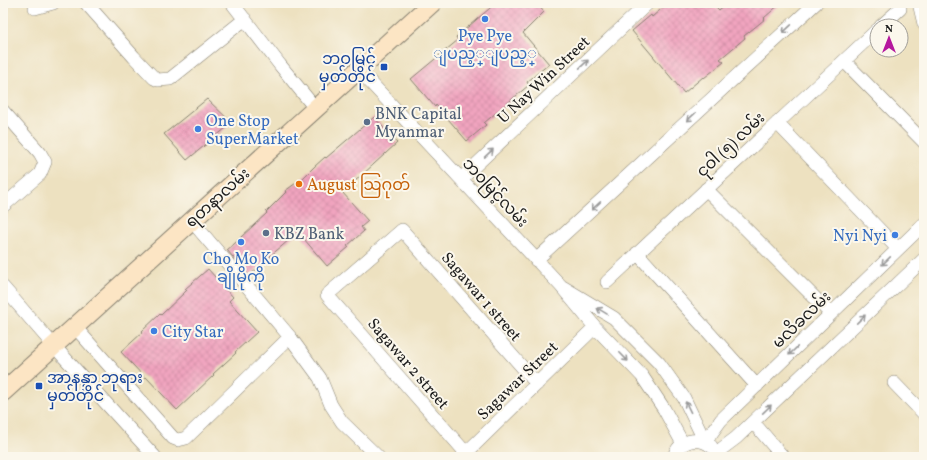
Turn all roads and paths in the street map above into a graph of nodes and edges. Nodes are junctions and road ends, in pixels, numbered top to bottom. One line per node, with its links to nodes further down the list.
1 (53, 3): 8 (street)
2 (86, 3): 11 (street)
3 (232, 3): 11 (street)
4 (432, 3): 15 (main road, ရတနာလမ်း)
5 (648, 3): 20 (street, U Nay Win Street, one-way to 5)
6 (816, 3): 29 (street, one-way to 29)
7 (919, 3): 12 (street)
8 (35, 8)
9 (900, 9): 10 (street)
10 (890, 18)
11 (246, 19): 16 (street)
12 (924, 24)
13 (869, 38): 14 (street, ငုဝါ (၅) လမ်း)
14 (844, 61): 18 (street, ငုဝါ (၅) လမ်း); 19 (street)
15 (358, 69): 16 (main road, ရတနာလမ်း); 20 (street, ဘ၀မြင့်လမ်း)
16 (315, 108): 23 (main road, ရတနာလမ်း)
17 (3, 112): 22 (street)
18 (777, 123): 21 (street, ငုဝါ (၅) လမ်း); 26 (street)
19 (924, 142)
20 (461, 179): 29 (street, ဘ၀မြင့်လမ်း)
21 (706, 190): 27 (street, ငုဝါ (၅) လမ်း); 33 (street)
22 (3, 206)
23 (191, 220): 35 (main road, ရတနာလမ်း); 36 (street)
24 (924, 224): 26 (street, မလိခလမ်း)
25 (402, 230): 39 (street, Sagawar 1 street); 46 (street, Sagawar 2 street)
26 (898, 249): 33 (street, မလိခလမ်း, one-way to 33)
27 (638, 253): 30 (street, ငုဝါ (၅) လမ်း); 40 (street)
28 (924, 259): 43 (street, one-way to 28)
29 (536, 260): 31 (street, ဘ၀မြင့်လမ်း)
30 (607, 282)
31 (561, 286): 34 (street, ဘ၀မြင့်လမ်း); 44 (street, ဘ၀မြင့်လမ်း, one-way to 31)
32 (3, 287): 37 (street)
33 (831, 314): 40 (street, မလိခလမ်း, one-way to 40)
34 (595, 327): 39 (street, Sagawar Street); 45 (street, ဘ၀မြင့်လမ်း, one-way to 45)
35 (75, 328): 36 (street); 37 (main road, ရတနာလမ်း)
36 (290, 337): 49 (street)
37 (54, 346): 41 (main road, ရတနာလမ်း); 48 (street)
38 (894, 383): 42 (street)
39 (537, 384): 46 (street, Sagawar Street)
40 (757, 386): 44 (street, မလိခလမ်း)
41 (3, 392)
42 (924, 414)
43 (753, 422): 47 (street); 51 (street)
44 (705, 442): 45 (street); 47 (street, ဘ၀မြင့်လမ်း)
45 (683, 444): 50 (street)
46 (464, 455)
47 (717, 455)
48 (156, 457)
49 (378, 457)
50 (674, 457)
51 (783, 457)

